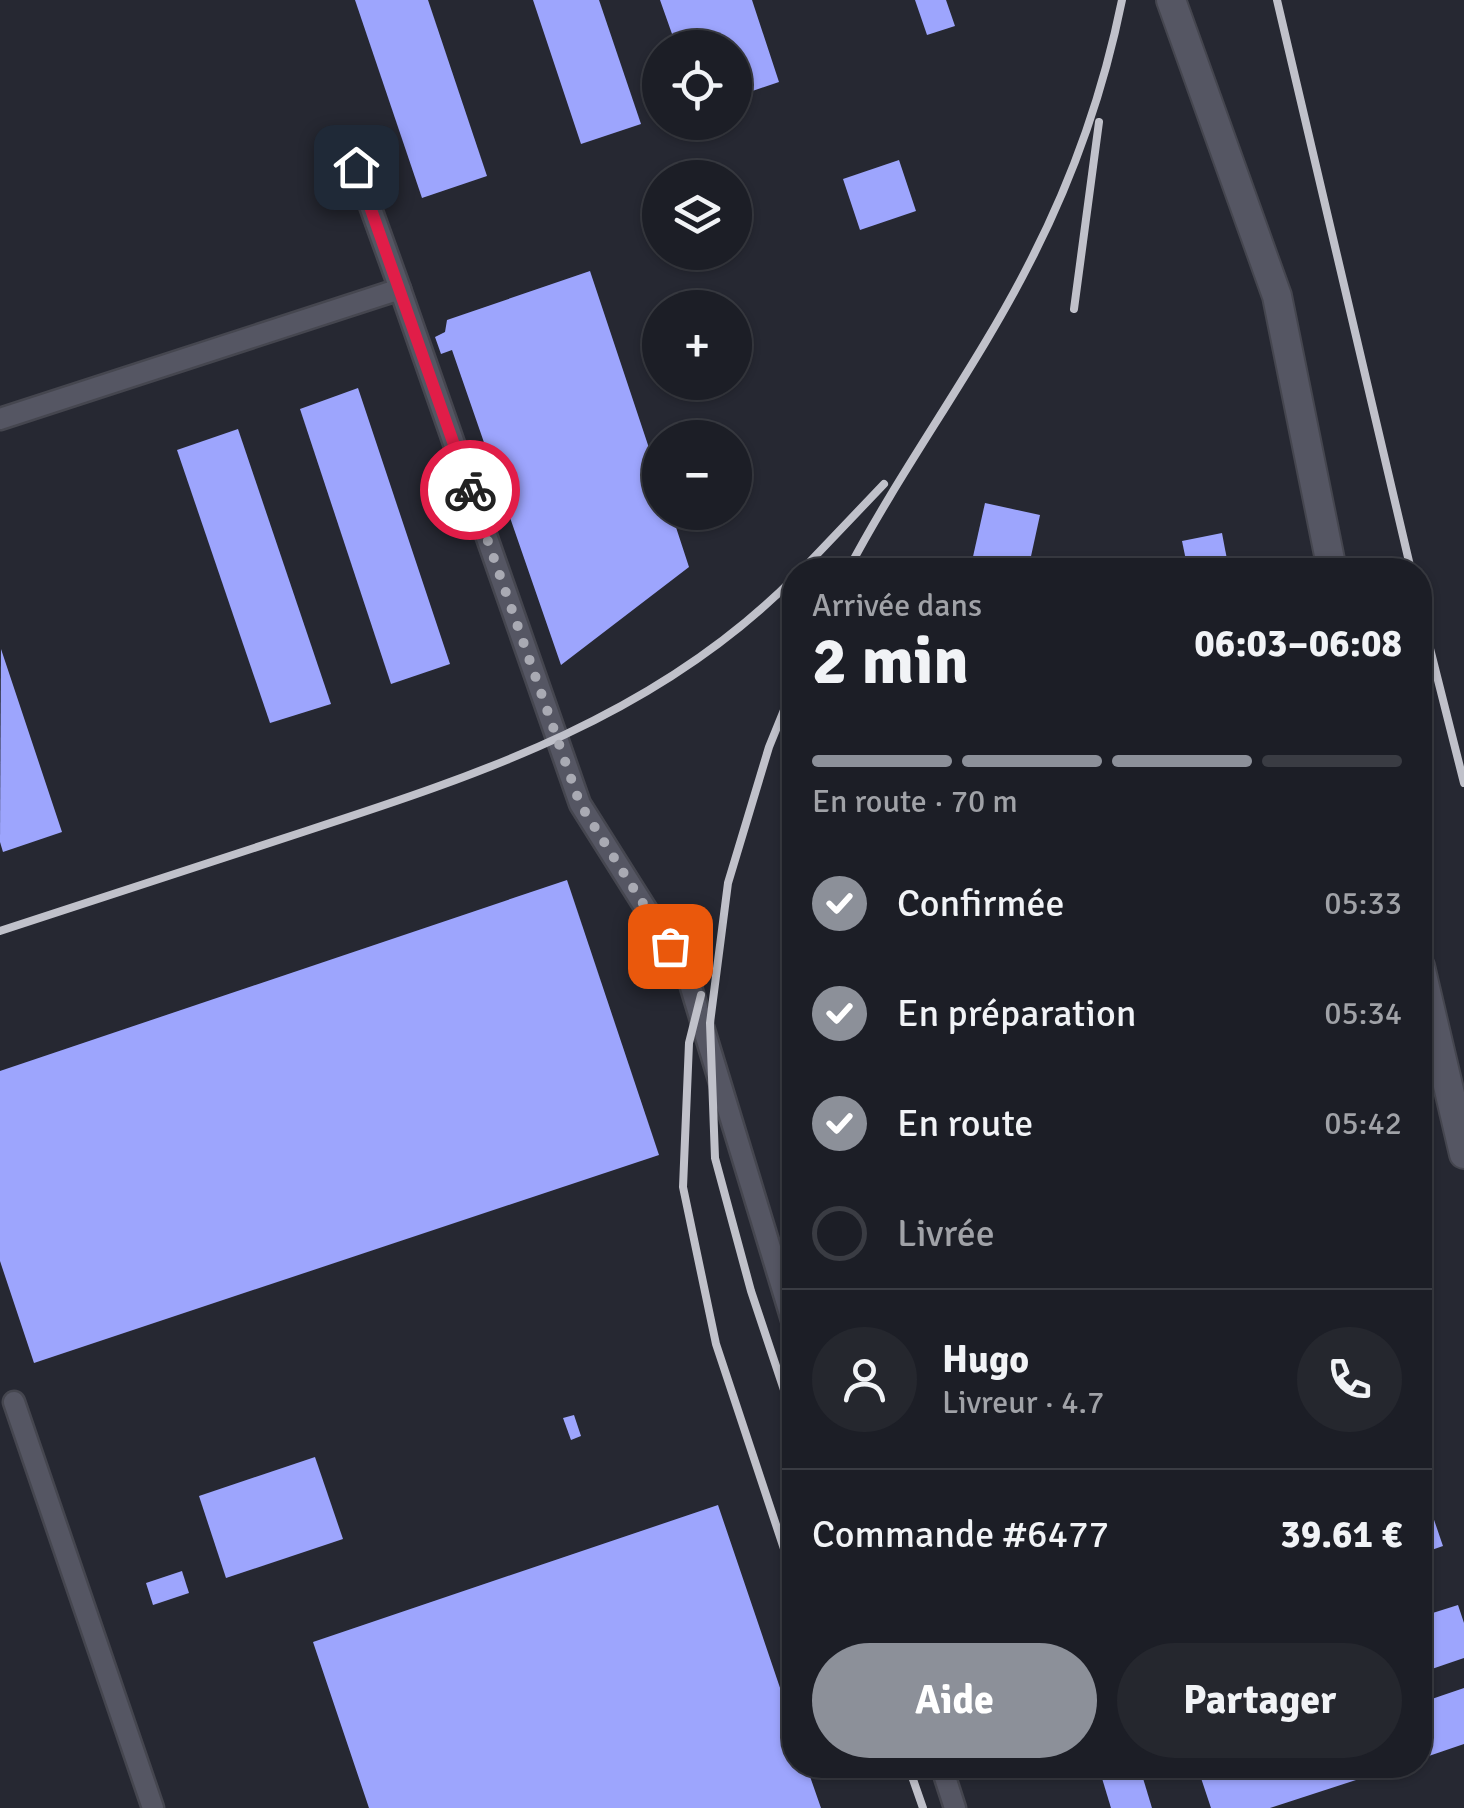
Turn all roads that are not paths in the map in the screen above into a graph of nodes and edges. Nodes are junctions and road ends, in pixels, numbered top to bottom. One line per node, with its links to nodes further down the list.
1 (1171, 0): 5 (street)
2 (356, 167): 3 (lane)
3 (400, 289): 4 (lane); 8 (lane)
4 (0, 419)
5 (1330, 558)
6 (1432, 1017): 7 (street)
7 (1464, 1154)
8 (782, 1287)
9 (14, 1402): 11 (lane)
10 (946, 1778): 12 (lane)
11 (153, 1808)
12 (956, 1808)

